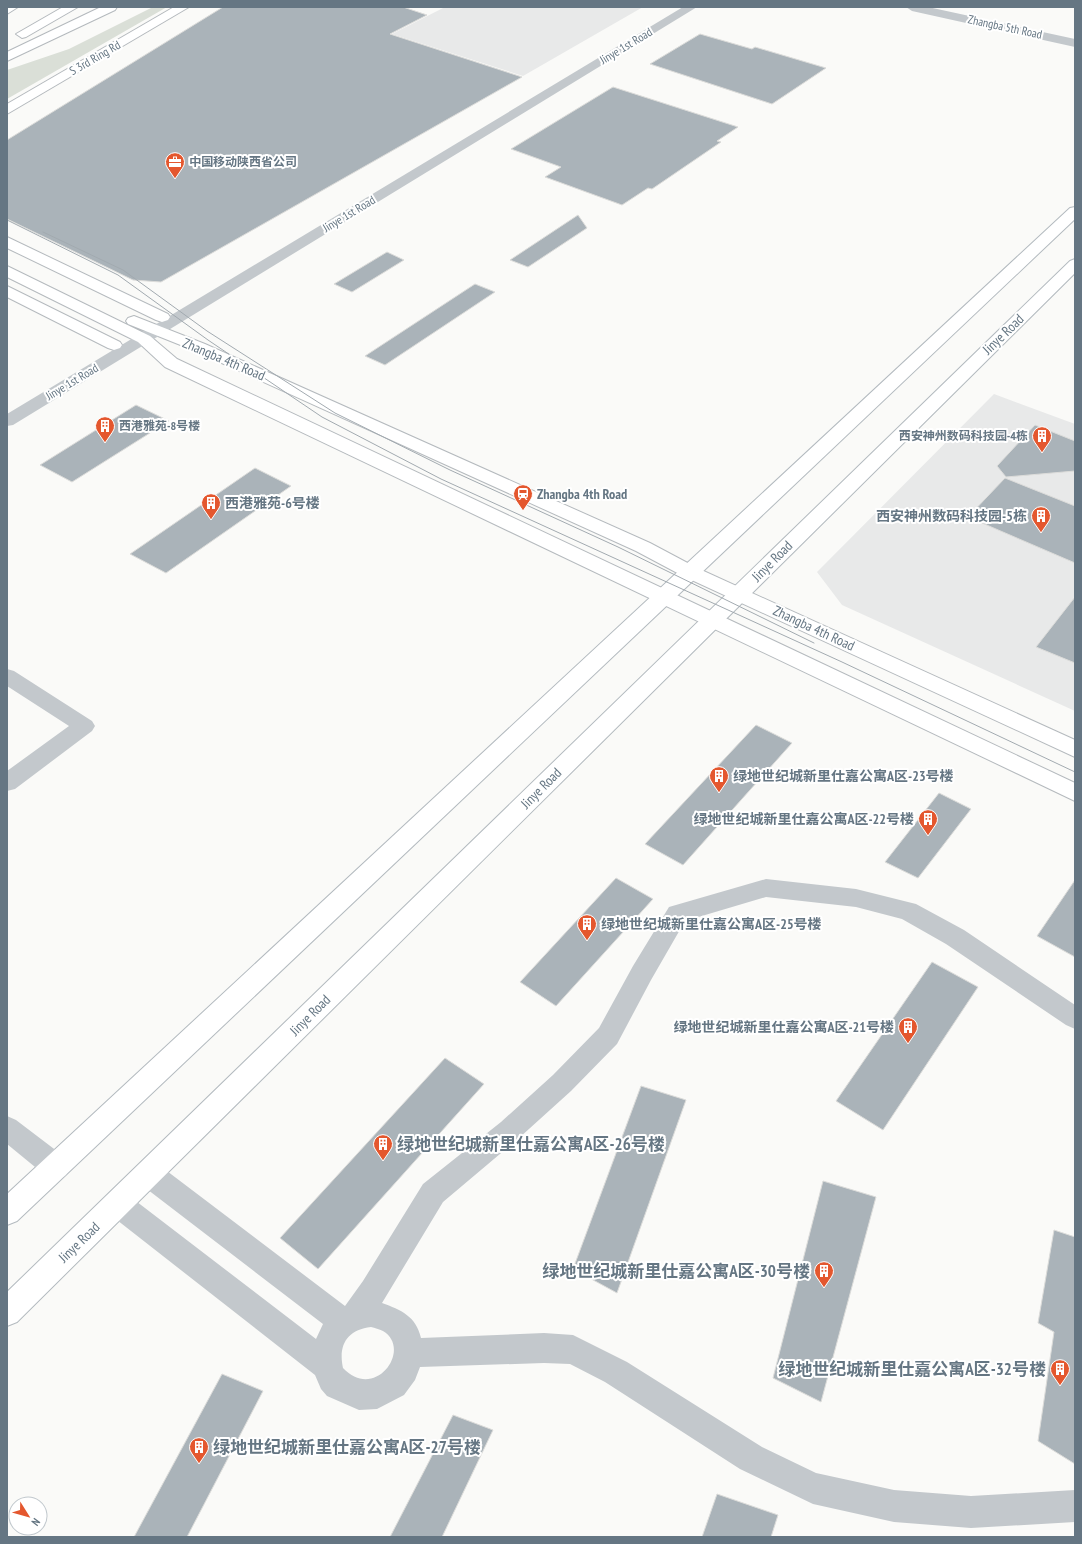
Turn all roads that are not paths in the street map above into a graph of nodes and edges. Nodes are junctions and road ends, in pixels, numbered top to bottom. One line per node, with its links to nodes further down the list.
1 (12, 7): 9 (main road)
2 (72, 7): 11 (main road)
3 (111, 7): 13 (main road)
4 (183, 7): 14 (main road, S 3rd Ring Rd)
5 (677, 7): 22 (street, Jinye 1st Road)
6 (691, 7): 22 (street, Jinye 1st Road)
7 (912, 7): 12 (street, Zhangba 5th Road)
8 (934, 7): 10 (street, Zhangba 5th Road)
9 (7, 10)
10 (1075, 37)
11 (13, 38)
12 (1075, 43)
13 (9, 56)
14 (7, 110)
15 (1075, 211): 26 (main road)
16 (7, 242): 22 (main road)
17 (7, 259): 21 (main road, Zhangba 4th Road)
18 (1075, 264): 27 (main road, Jinye Road)
19 (7, 271): 21 (main road, Zhangba 4th Road)
20 (7, 291): 23 (main road)
21 (67, 294): 22 (main road, Zhangba 4th Road)
22 (148, 329): 23 (street, Jinye 1st Road); 25 (street, Jinye 1st Road); 26 (main road, Zhangba 4th Road); 28 (main road, Zhangba 4th Road)
23 (114, 345): 24 (street, Jinye 1st Road)
24 (7, 409)
25 (7, 421)
26 (690, 572): 27 (main road, Zhangba 4th Road); 28 (main road)
27 (739, 594): 29 (main road, Jinye Road); 31 (main road, Zhangba 4th Road)
28 (662, 597): 29 (main road, Zhangba 4th Road); 36 (main road)
29 (713, 620): 33 (main road); 37 (main road, Jinye Road)
30 (7, 676): 32 (street)
31 (1075, 749)
32 (7, 782)
33 (1075, 793)
34 (1075, 1018): 41 (street)
35 (7, 1128): 36 (street)
36 (56, 1167): 39 (main road)
37 (149, 1174): 38 (main road, Jinye Road); 41 (street)
38 (118, 1204): 40 (main road, Jinye Road); 43 (street)
39 (7, 1212)
40 (7, 1312)
41 (350, 1319): 42 (street); 43 (street)
42 (409, 1353): 43 (street); 44 (street)
43 (327, 1366)
44 (1075, 1506)

